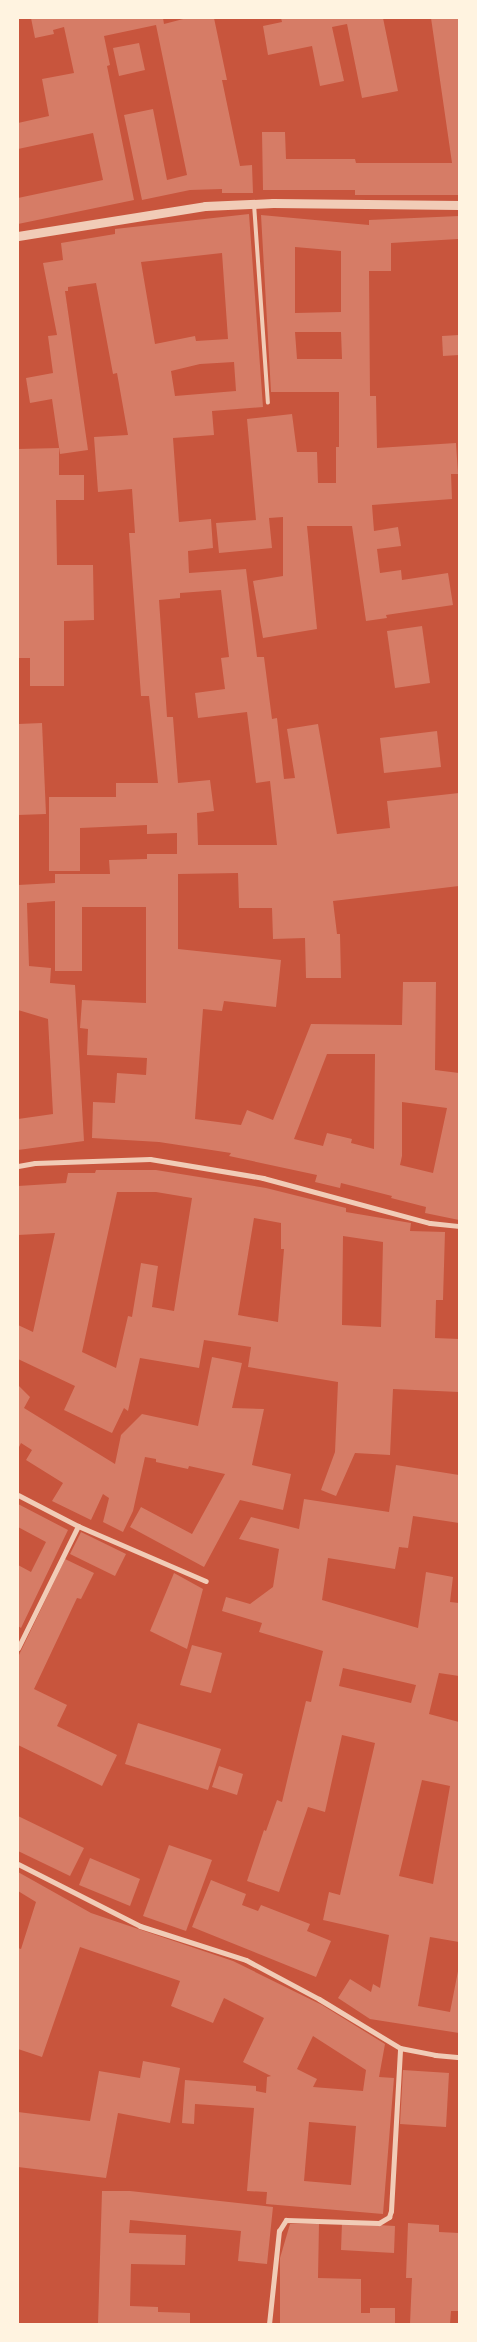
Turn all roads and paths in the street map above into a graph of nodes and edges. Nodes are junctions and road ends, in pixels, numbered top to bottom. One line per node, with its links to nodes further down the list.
1 (254, 204): 2 (street); 3 (street); 4 (lane)
2 (460, 205)
3 (18, 236)
4 (268, 403)
5 (18, 1166): 6 (street)
6 (460, 1226)
7 (18, 1495): 8 (street)
8 (78, 1526): 9 (street); 10 (street)
9 (206, 1582)
10 (18, 1648)
11 (18, 1864): 12 (street)
12 (400, 2048): 13 (street); 14 (street)
13 (460, 2056)
14 (269, 2324)

